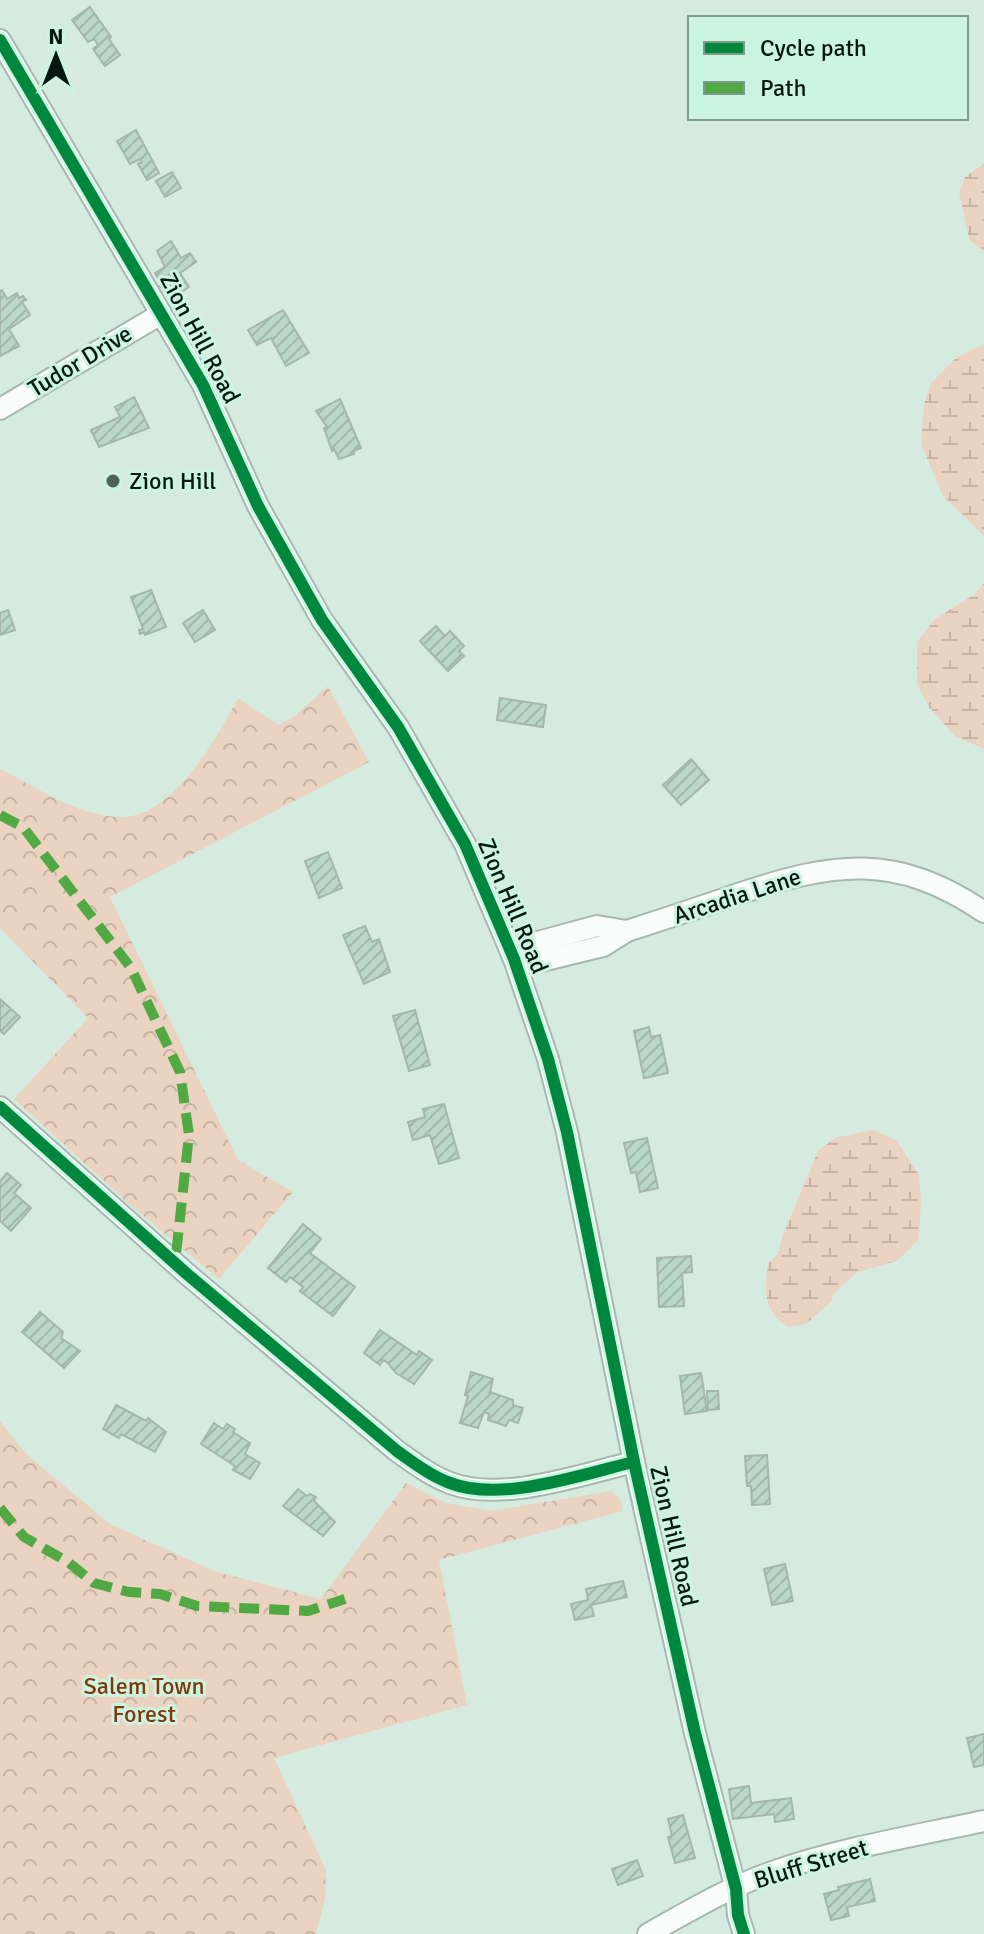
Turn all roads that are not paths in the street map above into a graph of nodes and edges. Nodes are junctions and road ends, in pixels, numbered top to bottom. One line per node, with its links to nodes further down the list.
1 (0, 40): 2 (street, Zion Hill Road)
2 (161, 314): 3 (street, Tudor Drive); 5 (street, Zion Hill Road)
3 (0, 409)
4 (984, 912): 5 (street, Arcadia Lane)
5 (514, 959): 7 (street, Zion Hill Road)
6 (0, 1107): 7 (street)
7 (634, 1462): 9 (street, Zion Hill Road)
8 (984, 1821): 9 (street, Bluff Street)
9 (736, 1889): 10 (street, Bluff Street); 11 (street, Zion Hill Road)
10 (648, 1934)
11 (744, 1934)

